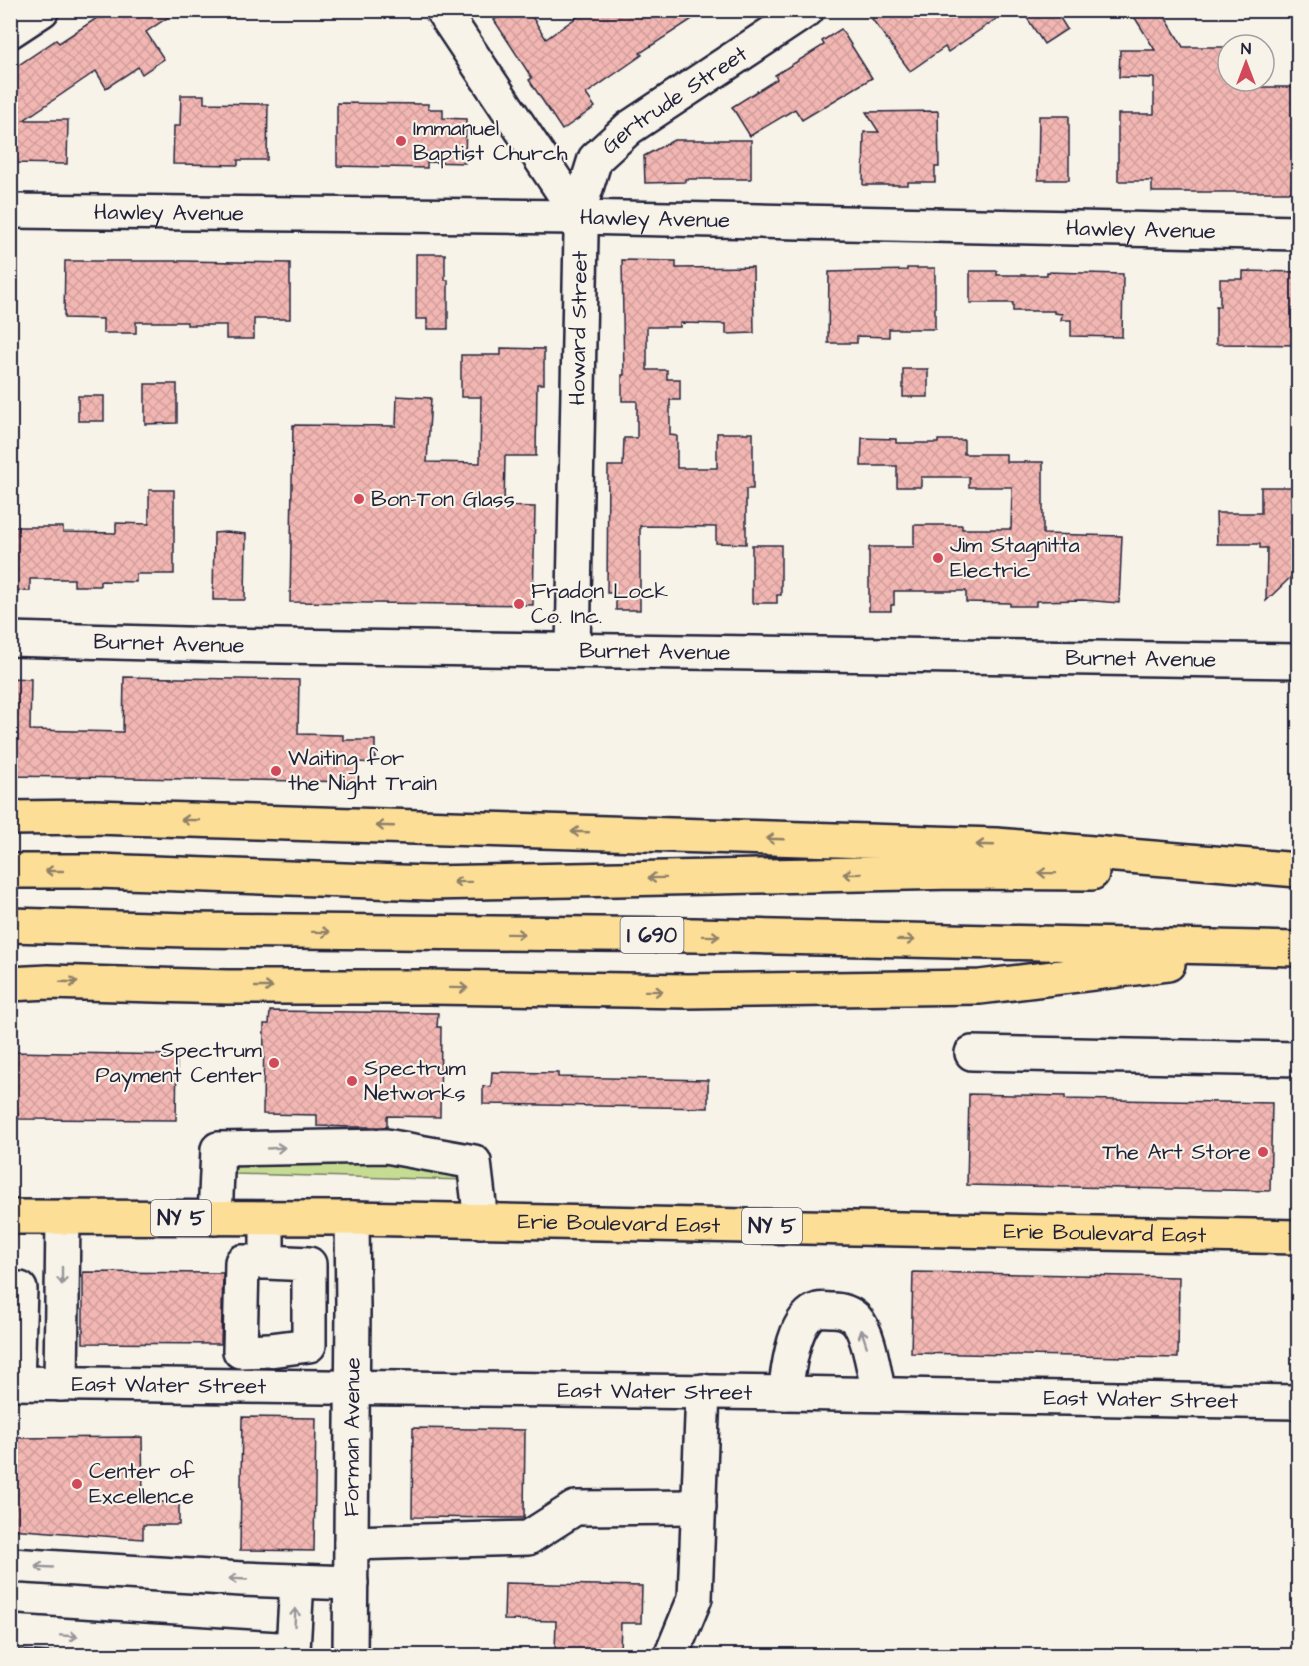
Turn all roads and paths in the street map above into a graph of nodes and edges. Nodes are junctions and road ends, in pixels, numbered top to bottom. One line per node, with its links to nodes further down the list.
1 (42, 10): 4 (street)
2 (442, 10): 6 (street, Howard Street)
3 (807, 10): 6 (street, Gertrude Street)
4 (10, 32)
5 (10, 211): 6 (street, Hawley Avenue)
6 (577, 217): 7 (street, Hawley Avenue); 9 (street, Howard Street)
7 (1299, 233)
8 (10, 639): 9 (street, Burnet Avenue)
9 (573, 650): 10 (street, Burnet Avenue)
10 (1299, 661)
11 (10, 807): 12 (main road)
12 (94, 817): 13 (main road); 14 (main road, one-way to 12)
13 (10, 818)
14 (1297, 870): 15 (main road, one-way to 15)
15 (10, 871)
16 (10, 925): 17 (main road, I 690)
17 (187, 930): 18 (street); 19 (main road, I 690, one-way to 19)
18 (10, 941)
19 (1296, 949): 20 (main road, one-way to 19)
20 (10, 984)
21 (972, 1053): 22 (street)
22 (1299, 1059)
23 (10, 1216): 24 (main road, Erie Boulevard East / NY 5)
24 (63, 1217): 25 (main road, Erie Boulevard East / NY 5); 34 (street, one-way to 34)
25 (215, 1218): 27 (main road, Erie Boulevard East / NY 5); 28 (street, one-way to 28)
26 (352, 1218): 27 (main road, Erie Boulevard East / NY 5); 28 (main road, Erie Boulevard East / NY 5); 36 (street, Forman Avenue)
27 (267, 1219): 30 (street)
28 (481, 1221): 29 (main road, Erie Boulevard East / NY 5)
29 (1299, 1237)
30 (267, 1262): 32 (street); 32 (street)
31 (20, 1289): 33 (street)
32 (259, 1351): 35 (street)
33 (14, 1383): 34 (street, East Water Street)
34 (61, 1383): 35 (street, East Water Street)
35 (258, 1386): 36 (street, East Water Street)
36 (352, 1387): 37 (street, East Water Street); 42 (street, Forman Avenue)
37 (703, 1391): 38 (street, East Water Street); 41 (street)
38 (785, 1393): 39 (street, East Water Street); 39 (street, one-way to 38)
39 (879, 1394): 40 (street, East Water Street)
40 (1299, 1402)
41 (699, 1507): 42 (street); 48 (street)
42 (351, 1543): 45 (street, Forman Avenue)
43 (10, 1565): 44 (street, one-way to 43)
44 (297, 1581): 45 (street); 46 (street, one-way to 44)
45 (351, 1583): 47 (street, Forman Avenue)
46 (10, 1632)
47 (350, 1656)
48 (671, 1656)

